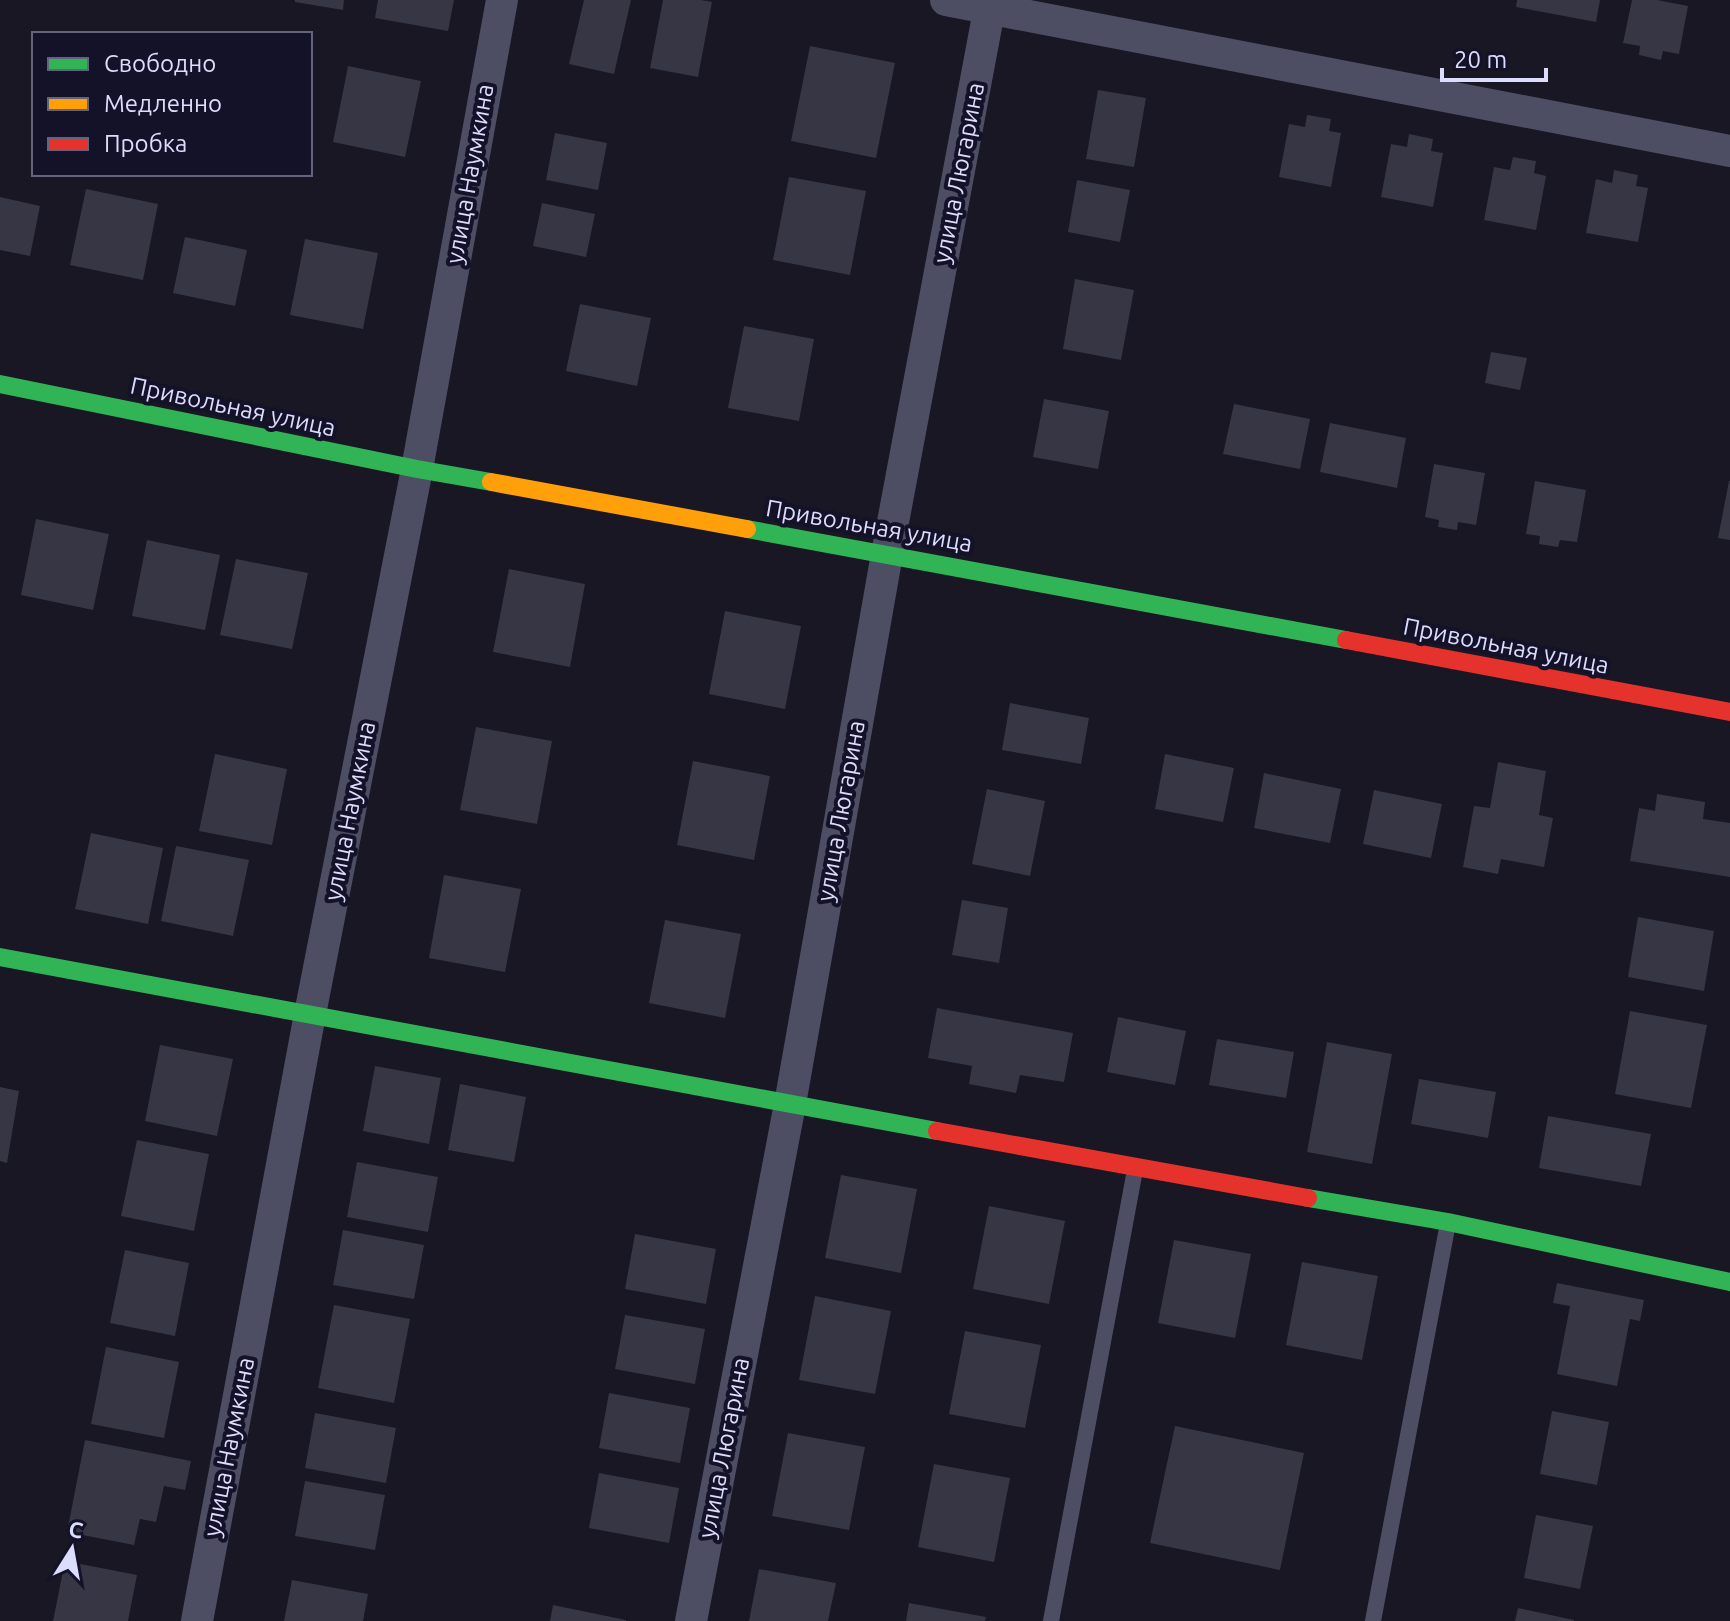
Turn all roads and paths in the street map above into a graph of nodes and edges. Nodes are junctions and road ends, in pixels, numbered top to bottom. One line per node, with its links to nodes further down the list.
1 (502, 0): 6 (street, улица Наумкина)
2 (946, 0): 3 (street)
3 (991, 4): 4 (street); 7 (street, улица Люгарина)
4 (1730, 151)
5 (0, 384): 6 (street, Привольная улица)
6 (417, 469): 7 (street, Привольная улица); 10 (street, улица Наумкина)
7 (887, 554): 8 (street, Привольная улица); 11 (street, улица Люгарина)
8 (1730, 712)
9 (0, 957): 10 (street)
10 (310, 1014): 11 (street); 15 (street, улица Наумкина)
11 (790, 1104): 12 (street); 16 (street, улица Люгарина)
12 (1136, 1168): 13 (street); 17 (lane)
13 (1448, 1222): 14 (street); 18 (lane)
14 (1730, 1282)
15 (197, 1621)
16 (691, 1621)
17 (1051, 1621)
18 (1373, 1621)

